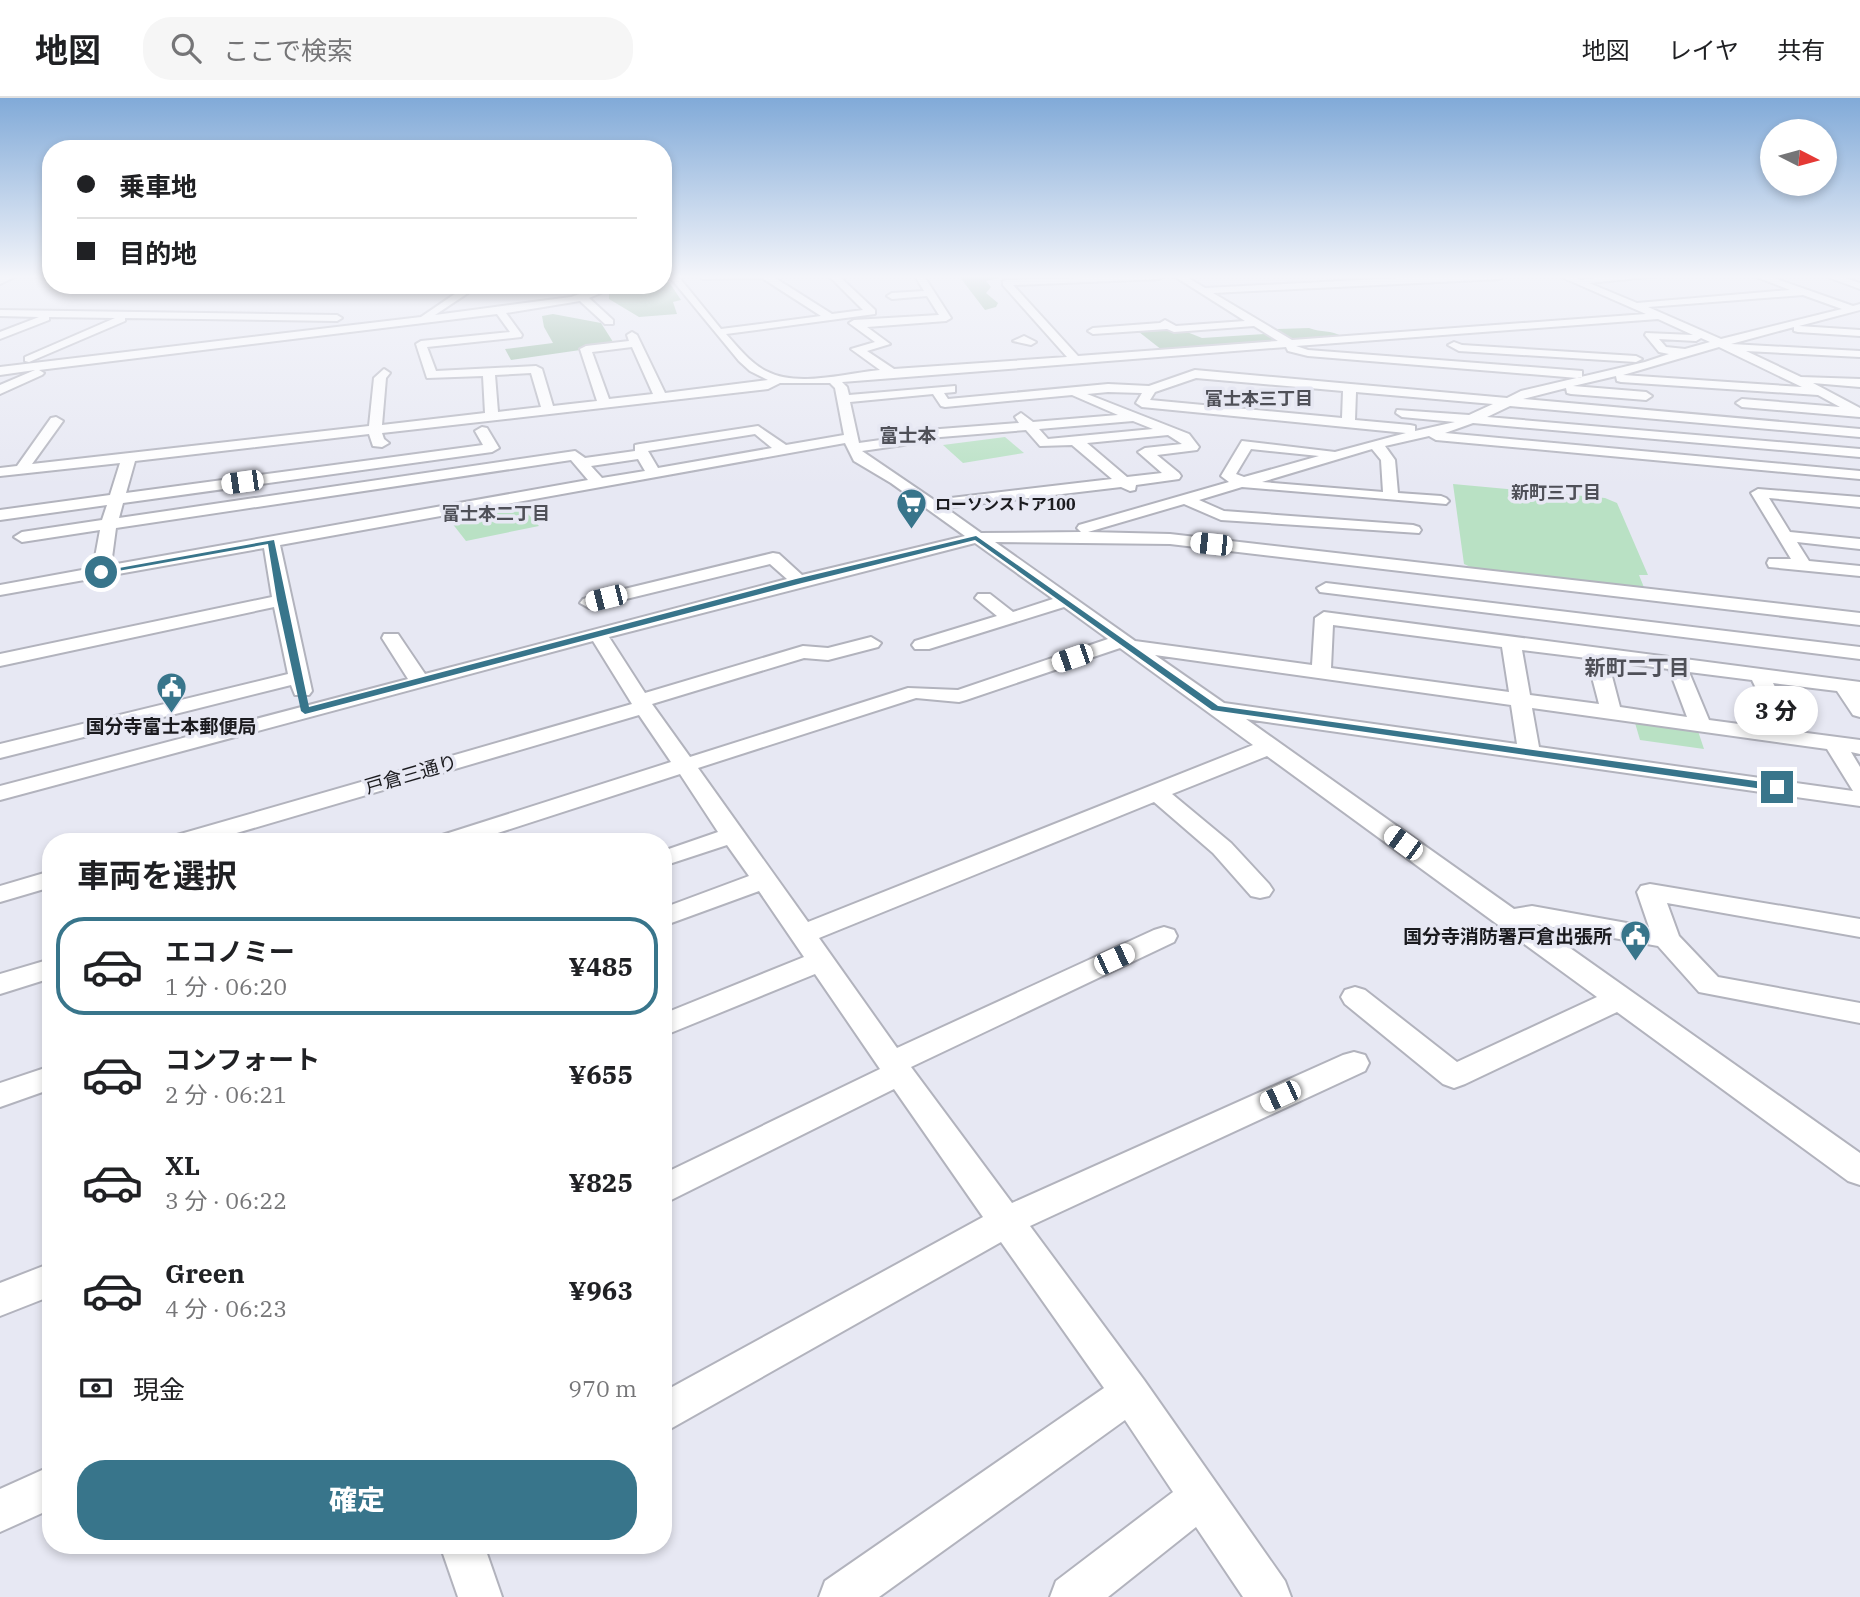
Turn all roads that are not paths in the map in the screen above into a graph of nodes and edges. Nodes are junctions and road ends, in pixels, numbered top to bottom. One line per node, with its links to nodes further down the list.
1 (59, 346): 25 (street)
2 (210, 346): 23 (street)
3 (500, 346): 19 (street)
4 (601, 346): 53 (street)
5 (637, 346): 49 (street)
6 (733, 346): 33 (street)
7 (873, 346): 27 (street)
8 (1033, 346): 22 (street)
9 (1063, 346): 20 (street)
10 (1249, 346): 20 (street)
11 (1290, 346): 21 (street)
12 (1455, 346): 24 (street)
13 (1659, 346): 17 (street)
14 (1718, 346): 17 (street)
15 (1725, 346): 31 (street)
16 (1738, 346): 18 (street)
17 (1685, 352): 24 (street)
18 (1860, 354)
19 (479, 359): 57 (street); 61 (street)
20 (1075, 359): 22 (street)
21 (1397, 360): 29 (street); 30 (street)
22 (1045, 361): 27 (street)
23 (59, 364): 25 (street); 43 (street)
24 (1662, 366): 30 (street)
25 (1, 371)
26 (384, 373): 67 (street)
27 (892, 373): 35 (street)
28 (1089, 375): 41 (street)
29 (1401, 376)
30 (1596, 376): 39 (street); 42 (street)
31 (1800, 376): 38 (street); 39 (street); 47 (street)
32 (1375, 377): 36 (street)
33 (779, 379): 35 (street); 49 (street)
34 (1054, 379): 46 (street)
35 (835, 382): 50 (street)
36 (1294, 382): 37 (street); 55 (street)
37 (1171, 383): 45 (street); 55 (street)
38 (1860, 383)
39 (1718, 385): 47 (street)
40 (963, 388): 44 (street)
41 (1108, 388): 45 (street); 46 (street)
42 (1551, 388): 48 (street); 51 (street)
43 (0, 390)
44 (936, 390): 46 (street); 50 (street)
45 (1150, 391): 55 (street)
46 (1070, 392): 54 (street)
47 (1823, 392): 59 (street)
48 (1653, 396)
49 (661, 398): 53 (street)
50 (844, 399): 74 (street)
51 (1508, 402): 55 (street); 64 (street); 65 (street)
52 (1722, 402): 59 (street)
53 (604, 404): 57 (street)
54 (1107, 405): 56 (street); 62 (street)
55 (1350, 405): 70 (street)
56 (1068, 408)
57 (548, 411): 60 (street)
58 (1402, 413): 64 (street)
59 (1860, 413)
60 (519, 414): 61 (street); 68 (street)
61 (492, 417): 67 (street)
62 (1137, 417): 63 (street); 69 (street)
63 (1029, 418): 73 (street); 74 (street)
64 (1472, 419): 70 (street); 72 (street)
65 (1689, 419): 71 (street); 72 (street)
66 (57, 421): 82 (street)
67 (376, 430): 68 (street); 80 (street)
68 (482, 431): 91 (street)
69 (1170, 432): 73 (street); 86 (street)
70 (1427, 433): 75 (street); 85 (street)
71 (1860, 433)
72 (1701, 439): 78 (street)
73 (1075, 440): 86 (street)
74 (852, 443): 76 (street); 95 (street)
75 (1375, 445): 79 (street); 90 (street)
76 (783, 450): 77 (street); 84 (street)
77 (641, 453): 81 (street); 84 (street)
78 (1860, 453)
79 (1341, 455): 87 (street); 87 (street)
80 (129, 457): 82 (street); 91 (street)
81 (581, 463): 88 (street); 89 (street)
82 (21, 470): 83 (street)
83 (0, 472)
84 (653, 473): 88 (street)
85 (1860, 475)
86 (1122, 481): 95 (street); 96 (street)
87 (1241, 482): 90 (street); 92 (street)
88 (598, 483): 101 (street)
89 (354, 487): 99 (street); 101 (street)
90 (1397, 497): 93 (street); 109 (street)
91 (117, 499): 97 (street); 99 (street)
92 (1187, 500): 96 (street); 100 (street)
93 (1441, 500)
94 (1860, 502): 103 (street)
95 (932, 505): 105 (street)
96 (1158, 509): 102 (street)
97 (0, 514)
98 (1827, 522): 107 (street)
99 (109, 524): 104 (street); 115 (street)
100 (1340, 524): 109 (street); 111 (street)
101 (364, 525): 106 (street)
102 (1057, 536): 105 (street); 110 (street)
103 (1783, 536): 107 (street); 113 (street)
104 (22, 537)
105 (976, 538): 116 (street); 122 (street)
106 (271, 541): 115 (street); 121 (street)
107 (1841, 542): 108 (street)
108 (1860, 544)
109 (1418, 548): 111 (street); 117 (street)
110 (1326, 557): 111 (street); 125 (street)
111 (1344, 559)
112 (1775, 563): 113 (street)
113 (1803, 565): 114 (street)
114 (1860, 571)
115 (101, 572): 118 (street)
116 (799, 581): 119 (street); 127 (street)
117 (1568, 585): 125 (street); 126 (street)
118 (0, 590)
119 (623, 594): 123 (street); 127 (street)
120 (984, 598): 124 (street)
121 (281, 600): 136 (street); 140 (street)
122 (1067, 601): 124 (street); 131 (street)
123 (589, 603)
124 (1010, 618): 133 (street)
125 (1576, 618): 134 (street); 135 (street)
126 (1860, 619)
127 (651, 620): 128 (street)
128 (598, 634): 141 (street); 144 (street)
129 (391, 638): 141 (street)
130 (871, 643): 144 (street, 戸倉三通り)
131 (1125, 643): 138 (street); 145 (street); 156 (street)
132 (1511, 643): 134 (street); 138 (street); 143 (street)
133 (922, 645)
134 (1590, 653): 137 (street); 148 (street)
135 (1860, 653)
136 (0, 660)
137 (1677, 665): 139 (street); 149 (street)
138 (1321, 671): 143 (street)
139 (1760, 676): 142 (street); 150 (street)
140 (299, 677): 146 (street); 154 (street)
141 (420, 681): 146 (street)
142 (1852, 687): 147 (street)
143 (1520, 699): 148 (street); 155 (street)
144 (642, 704): 156 (street); 161 (street, 戸倉三通り)
145 (1215, 708): 152 (street); 155 (street)
146 (305, 711): 159 (street)
147 (1860, 711)
148 (1611, 712): 149 (street)
149 (1700, 724): 150 (street)
150 (1791, 737): 151 (street)
151 (1835, 744): 153 (street); 157 (street)
152 (1269, 747): 158 (street); 170 (street)
153 (1860, 747)
154 (0, 751)
155 (1530, 753): 160 (street)
156 (687, 765): 162 (street); 163 (street)
157 (1860, 786)
158 (1156, 792): 167 (street); 172 (street)
159 (0, 793)
160 (1860, 799)
161 (209, 833)
162 (473, 833)
163 (735, 834): 164 (street); 165 (street)
164 (672, 856)
165 (766, 879): 169 (street); 172 (street)
166 (42, 882): 168 (street)
167 (1260, 890)
168 (0, 894)
169 (672, 915)
170 (1506, 918): 174 (street); 179 (street)
171 (1860, 928): 174 (street)
172 (804, 934): 175 (street)
173 (1164, 936): 183 (street)
174 (1667, 939): 180 (street)
175 (822, 960): 181 (street); 183 (street)
176 (42, 971): 177 (street)
177 (0, 984)
178 (1356, 997): 179 (street)
179 (1619, 999): 186 (street)
180 (1860, 1013)
181 (672, 1022)
182 (1354, 1063): 188 (street)
183 (896, 1068): 187 (street); 188 (street)
184 (42, 1080): 185 (street)
185 (0, 1095)
186 (1860, 1171)
187 (672, 1185)
188 (1007, 1221): 191 (street); 192 (street)
189 (42, 1283): 190 (street)
190 (0, 1300)
191 (1130, 1394): 194 (street); 198 (street)
192 (672, 1409)
193 (42, 1491): 195 (street)
194 (1200, 1498): 199 (street); 200 (street)
195 (0, 1511)
196 (465, 1554): 197 (street)
197 (480, 1597)
198 (841, 1597)
199 (1072, 1597)
200 (1269, 1597)

